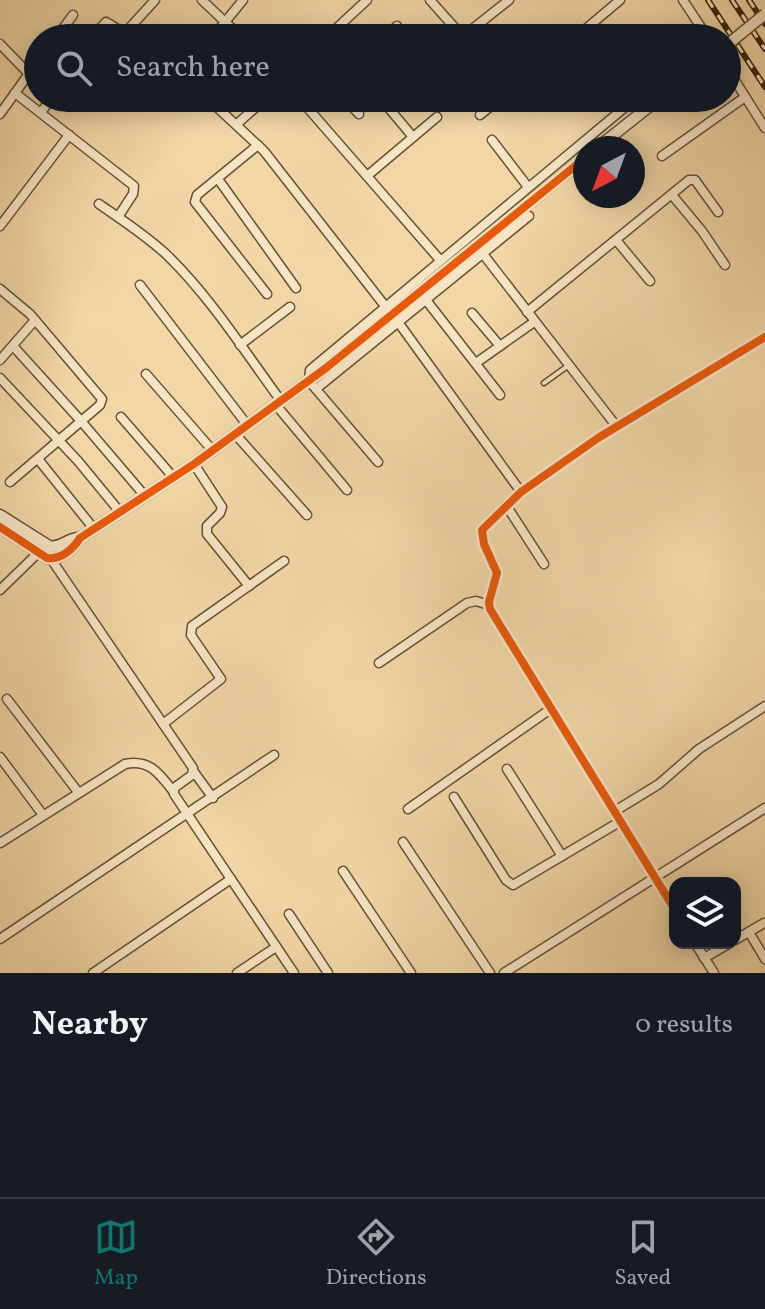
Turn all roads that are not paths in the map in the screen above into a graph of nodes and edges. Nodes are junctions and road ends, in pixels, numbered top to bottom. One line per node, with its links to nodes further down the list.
1 (155, 0): 13 (street)
2 (202, 0): 11 (street)
3 (243, 0): 11 (street)
4 (367, 0): 14 (street)
5 (430, 0): 15 (street)
6 (509, 0): 16 (street)
7 (620, 0): 17 (street)
8 (683, 0): 18 (street)
9 (765, 14): 19 (street, bridge)
10 (73, 15): 12 (street)
11 (226, 22)
12 (66, 24)
13 (137, 24)
14 (341, 24)
15 (450, 24)
16 (479, 24)
17 (592, 24)
18 (699, 24)
19 (741, 34)
20 (0, 44): 21 (street)
21 (24, 69)
22 (24, 81): 24 (street)
23 (741, 91): 25 (street)
24 (15, 93): 26 (street); 37 (street)
25 (745, 97): 27 (street); 41 (street)
26 (24, 100)
27 (741, 100)
28 (223, 112): 40 (street)
29 (250, 112): 40 (street)
30 (311, 112): 49 (street)
31 (392, 112): 44 (street)
32 (484, 112): 38 (street)
33 (619, 112): 51 (street)
34 (642, 112): 43 (street)
35 (724, 112): 47 (street)
36 (41, 113): 42 (street)
37 (0, 114)
38 (480, 115)
39 (437, 117): 44 (street)
40 (237, 124): 46 (street)
41 (765, 128)
42 (69, 135): 56 (street); 57 (street)
43 (612, 136)
44 (413, 137): 49 (street)
45 (492, 140): 51 (street)
46 (258, 145): 50 (street); 68 (street)
47 (662, 156)
48 (573, 168): 85 (street)
49 (367, 176): 60 (street)
50 (218, 179): 64 (street); 66 (street)
51 (528, 187): 60 (street)
52 (672, 195): 54 (street); 58 (street); 61 (street)
53 (99, 204): 56 (street)
54 (718, 212)
55 (529, 216): 59 (street)
56 (118, 217): 76 (street)
57 (0, 226)
58 (616, 240): 62 (street); 70 (street)
59 (483, 254): 67 (street); 70 (street)
60 (440, 260): 68 (street)
61 (725, 265)
62 (650, 281)
63 (140, 285): 90 (street)
64 (296, 288)
65 (0, 289): 72 (street)
66 (267, 294)
67 (426, 300): 73 (street); 80 (street)
68 (385, 306): 85 (street)
69 (290, 307): 76 (street)
70 (527, 312): 74 (street)
71 (472, 313): 78 (street)
72 (35, 320): 77 (street); 89 (street)
73 (398, 322): 85 (street); 101 (street)
74 (534, 322): 78 (street); 81 (street)
75 (764, 340): 91 (street)
76 (240, 345): 87 (street)
77 (13, 346): 79 (street); 89 (street)
78 (500, 346): 80 (street)
79 (0, 360)
80 (476, 363): 86 (street)
81 (569, 365): 84 (lane); 91 (street)
82 (146, 374): 94 (street)
83 (0, 378): 93 (street)
84 (544, 383)
85 (312, 385): 87 (street); 96 (street)
86 (500, 395)
87 (279, 403): 90 (street); 100 (street)
88 (121, 417): 98 (street)
89 (81, 421): 93 (street); 102 (street)
90 (248, 426): 92 (street)
91 (617, 427): 101 (street)
92 (236, 435): 94 (street); 106 (street)
93 (59, 441): 95 (street); 104 (street)
94 (213, 451): 97 (street)
95 (38, 459): 99 (street); 108 (street)
96 (378, 462)
97 (194, 464): 98 (street); 114 (street)
98 (174, 478): 102 (street)
99 (10, 482)
100 (347, 490)
101 (521, 492): 103 (street)
102 (145, 496): 104 (street)
103 (506, 505): 113 (street); 116 (street)
104 (120, 512): 108 (street)
105 (0, 515): 110 (street)
106 (307, 515)
107 (0, 527): 110 (street)
108 (94, 529): 109 (street)
109 (80, 538): 110 (street); 111 (street)
110 (42, 549): 111 (street); 115 (street)
111 (51, 559): 121 (street)
112 (284, 561): 114 (street)
113 (544, 564)
114 (249, 586): 121 (street)
115 (0, 590)
116 (489, 605): 117 (street); 120 (street)
117 (379, 663)
118 (7, 699): 127 (street)
119 (765, 706): 133 (street)
120 (552, 708): 131 (street); 133 (street)
121 (163, 724): 125 (street)
122 (274, 755): 129 (street)
123 (0, 757): 134 (street)
124 (507, 769): 138 (street)
125 (194, 772): 126 (street); 129 (street)
126 (179, 785): 127 (street); 132 (street)
127 (78, 792): 134 (street)
128 (454, 797): 138 (street)
129 (213, 798): 132 (street)
130 (765, 808): 140 (street)
131 (408, 809)
132 (195, 810): 141 (street); 147 (street)
133 (615, 811): 135 (street)
134 (43, 815): 136 (street)
135 (621, 821): 138 (street); 140 (street)
136 (0, 842)
137 (403, 842): 158 (street)
138 (562, 856)
139 (343, 871): 157 (street)
140 (654, 877): 142 (street); 159 (street)
141 (231, 879): 148 (street); 153 (street)
142 (669, 901)
143 (289, 914): 156 (street)
144 (764, 923): 145 (street)
145 (749, 932): 146 (street); 152 (street)
146 (741, 937)
147 (0, 939)
148 (276, 947): 154 (street); 155 (street)
149 (699, 949): 151 (street)
150 (720, 949): 151 (street)
151 (704, 958): 160 (street)
152 (765, 959)
153 (93, 973)
154 (237, 973)
155 (294, 973)
156 (328, 973)
157 (411, 973)
158 (490, 973)
159 (504, 973)
160 (714, 973)

